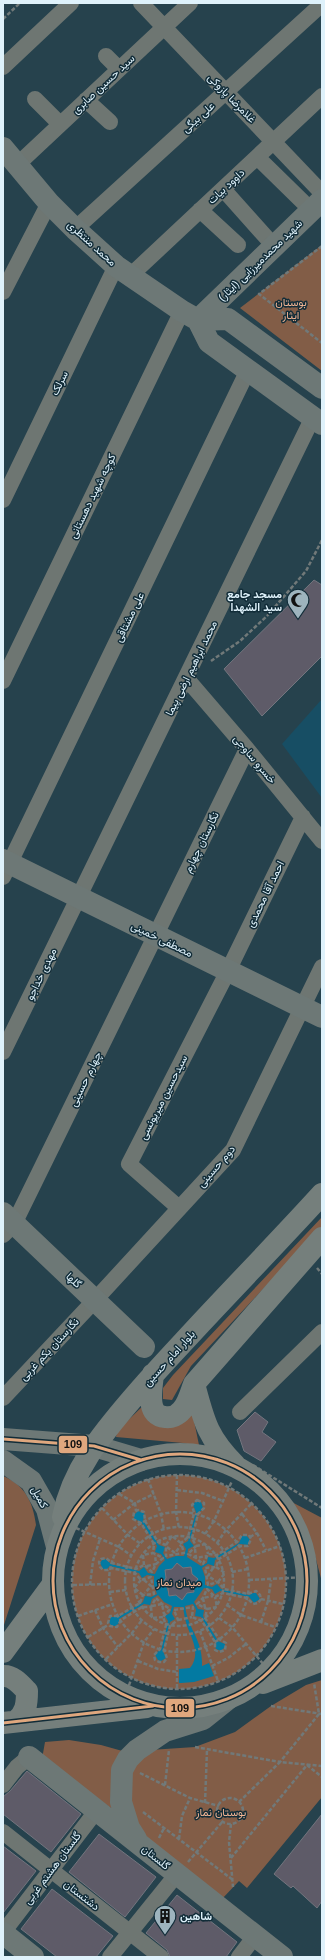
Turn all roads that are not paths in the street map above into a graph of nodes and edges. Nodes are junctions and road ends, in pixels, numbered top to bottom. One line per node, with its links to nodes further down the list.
1 (71, 3): 7 (street)
2 (141, 3): 5 (street, غلامرضا پازوکی)
3 (190, 3): 5 (street, سید حسین صابری)
4 (322, 4): 9 (street, علی بیگی)
5 (164, 27): 8 (street, سید حسین صابری); 9 (street, غلامرضا پازوکی)
6 (106, 56): 8 (street)
7 (3, 67)
8 (119, 69): 12 (street, سید حسین صابری)
9 (226, 92): 15 (street, غلامرضا پازوکی); 24 (street, علی بیگی)
10 (322, 96): 15 (street, داوود بیات)
11 (36, 99): 14 (street)
12 (86, 100): 13 (street); 14 (street, سید حسین صابری)
13 (110, 122)
14 (60, 124): 18 (street, سید حسین صابری)
15 (274, 142): 17 (street, داوود بیات); 20 (street, غلامرضا پازوکی)
16 (3, 148): 18 (street, محمد منتظری)
17 (257, 157): 19 (street, داوود بیات); 21 (street)
18 (17, 165): 22 (street, محمد منتظری)
19 (223, 189): 23 (street, داوود بیات); 26 (street)
20 (322, 193)
21 (312, 201): 26 (street, شهید محمدمیرزایی (ایثار))
22 (49, 203): 24 (street, محمد منتظری); 28 (street)
23 (200, 210): 25 (street); 27 (street, داوود بیات)
24 (75, 229): 27 (street, محمد منتظری)
25 (238, 246)
26 (274, 246): 29 (street, شهید محمدمیرزایی (ایثار))
27 (123, 271): 29 (street, محمد منتظری); 33 (street, سرلک)
28 (3, 292)
29 (190, 315): 30 (street, محمد منتظری); 31 (street); 35 (street, کوچه شهید دهستانی)
30 (248, 370): 32 (street, محمد منتظری); 39 (street, علی مشتاقی)
31 (322, 388)
32 (318, 420): 34 (street, محمد ابراهیم ارضی پیما)
33 (3, 500)
34 (186, 678): 36 (street, خسرو ساوجی); 40 (street, محمد ابراهیم ارضی پیما)
35 (3, 681)
36 (247, 749): 37 (street, خسرو ساوجی); 41 (street, نگارستان چهارم)
37 (303, 817): 38 (street, خسرو ساوجی); 43 (street, احمد آقا محمدی)
38 (322, 841)
39 (5, 867): 40 (street, مصطفی خمینی)
40 (78, 897): 41 (street, مصطفی خمینی); 46 (street, مهدی خداجو)
41 (155, 935): 43 (street, مصطفی خمینی); 49 (street, چهارم حسینی)
42 (322, 967): 44 (street, دوم حسینی)
43 (228, 971): 44 (street, مصطفی خمینی); 48 (street, سیدحسین میریونسی)
44 (301, 1007): 45 (street, مصطفی خمینی); 48 (street, دوم حسینی)
45 (322, 1017)
46 (3, 1052)
47 (322, 1194): 54 (main road, بلوار امام حسین)
48 (179, 1208): 51 (street, دوم حسینی)
49 (7, 1224): 51 (street, گلها)
50 (322, 1238): 55 (main road)
51 (95, 1300): 53 (street, گلها); 56 (street, نگارستان یکم غربی)
52 (322, 1332): 57 (street)
53 (144, 1347)
54 (153, 1374): 55 (main road); 59 (main road, بلوار امام حسین)
55 (194, 1384): 62 (main road)
56 (3, 1398)
57 (240, 1412)
58 (3, 1439): 59 (street)
59 (94, 1446): 61 (street); 63 (main road, بلوار امام حسین)
60 (3, 1461): 63 (street, کمیل)
61 (144, 1470): 62 (main road); 63 (main road)
62 (233, 1477): 64 (main road)
63 (57, 1546): 65 (main road)
64 (305, 1582): 69 (main road)
65 (63, 1585): 66 (main road); 70 (main road)
66 (3, 1652)
67 (322, 1660): 69 (main road)
68 (3, 1676): 71 (main road)
69 (229, 1691): 70 (main road); 76 (street)
70 (153, 1706): 71 (main road)
71 (10, 1722)
72 (29, 1757): 73 (street); 74 (street, گلستان)
73 (3, 1785)
74 (97, 1810): 76 (street, گلستان); 77 (street, گلستان هشتم غربی)
75 (3, 1832): 77 (street, دشتستان)
76 (137, 1842): 78 (street, گلستان)
77 (51, 1870): 79 (street, گلستان هشتم غربی); 80 (street, دشتستان)
78 (177, 1874): 80 (street); 81 (street, گلستان)
79 (6, 1930): 82 (street)
80 (130, 1933): 83 (street); 84 (street, دشتستان)
81 (255, 1936): 85 (street); 86 (street, گلستان)
82 (33, 1957)
83 (110, 1957)
84 (161, 1957)
85 (239, 1957)
86 (282, 1957)

